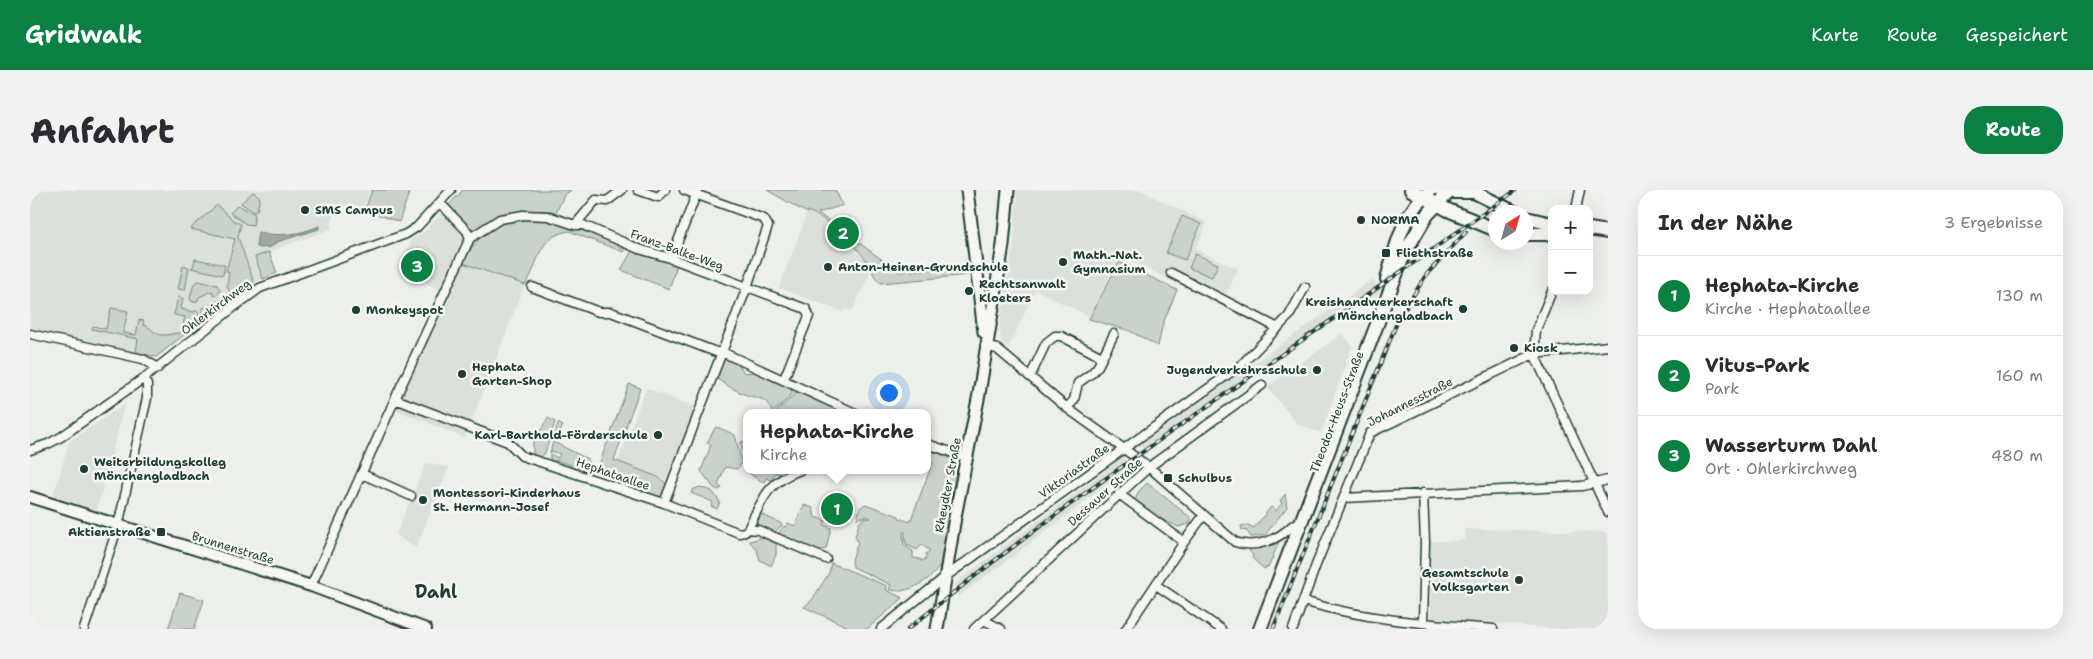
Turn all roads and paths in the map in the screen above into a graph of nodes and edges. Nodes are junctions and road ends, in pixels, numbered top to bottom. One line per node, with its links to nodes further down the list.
1 (451, 190): 13 (street, Ohlerkirchweg)
2 (622, 190): 19 (street)
3 (638, 190): 4 (street)
4 (665, 190)
5 (684, 190): 12 (street)
6 (967, 190): 37 (main road, Rheydter Straße)
7 (1008, 190): 36 (main road, Rheydter Straße)
8 (1580, 190): 16 (street)
9 (1450, 191): 10 (main road); 11 (main road); 14 (main road, Theodor-Heuss-Straße)
10 (1472, 191): 15 (main road)
11 (1422, 192): 14 (main road); 71 (main road, Theodor-Heuss-Straße)
12 (696, 195): 30 (street); 33 (street)
13 (440, 203): 27 (street); 46 (street, Ohlerkirchweg)
14 (1436, 204): 20 (main road); 91 (main road, Theodor-Heuss-Straße)
15 (1500, 205)
16 (1577, 205)
17 (1533, 220): 18 (main road)
18 (1548, 223)
19 (575, 225): 27 (street, Franz-Balke-Weg); 30 (street, Franz-Balke-Weg)
20 (1488, 228)
21 (1593, 230): 22 (main road)
22 (1608, 232)
23 (1533, 234): 24 (main road)
24 (1548, 234)
25 (1533, 235): 28 (street)
26 (1593, 237): 29 (main road)
27 (470, 238): 51 (street)
28 (1548, 239)
29 (1608, 239)
30 (671, 259): 33 (street, Franz-Balke-Weg)
31 (1171, 273): 38 (street)
32 (532, 287): 43 (street)
33 (747, 287): 43 (street); 49 (street, Franz-Balke-Weg)
34 (1305, 287): 38 (street, Viktoriastraße)
35 (1550, 295): 44 (street)
36 (993, 299): 37 (main road); 41 (main road, Rheydter Straße)
37 (980, 300): 41 (main road, Rheydter Straße)
38 (1278, 328): 56 (street, Viktoriastraße)
39 (30, 334): 46 (street)
40 (1114, 334): 45 (street)
41 (986, 346): 47 (street); 57 (main road, Rheydter Straße)
42 (1608, 346): 44 (street, Johannesstraße)
43 (722, 352): 49 (street); 68 (street)
44 (1534, 354): 62 (street); 67 (street, Johannesstraße)
45 (1100, 359): 47 (street); 52 (street)
46 (158, 368): 48 (street, Ohlerkirchweg)
47 (1030, 377): 52 (street)
48 (144, 378): 55 (street, Ohlerkirchweg); 72 (street)
49 (784, 379): 53 (street)
50 (1262, 385): 58 (street, Dessauer Straße)
51 (395, 398): 59 (street); 68 (street, Hephataallee)
52 (1067, 408): 56 (street)
53 (846, 409)
54 (931, 445): 57 (street)
55 (30, 450)
56 (1123, 450): 58 (street); 76 (street, Viktoriastraße)
57 (966, 458): 76 (main road, Rheydter Straße)
58 (1149, 467): 63 (street, Dessauer Straße); 70 (street)
59 (362, 474): 65 (street); 78 (street)
60 (789, 474): 73 (street)
61 (1608, 480): 62 (street)
62 (1596, 484): 64 (street); 69 (street)
63 (1119, 494): 74 (street); 80 (street, Dessauer Straße)
64 (1423, 494): 67 (street); 81 (street)
65 (411, 496)
66 (30, 497): 72 (street, Brunnenstraße)
67 (1344, 498): 79 (street, Johannesstraße)
68 (664, 504): 73 (street, Hephataallee)
69 (1608, 512)
70 (1204, 515): 71 (street); 74 (street)
71 (1293, 525): 90 (main road, Theodor-Heuss-Straße)
72 (118, 526): 78 (street, Brunnenstraße); 82 (street)
73 (748, 529): 75 (street, Hephataallee)
74 (1184, 542): 77 (street)
75 (826, 559)
76 (945, 577): 84 (street, Viktoriastraße); 85 (main road, Rheydter Straße)
77 (1156, 585): 88 (street); 89 (street)
78 (311, 586): 83 (street, Brunnenstraße)
79 (1302, 604): 81 (street); 92 (street, Johannesstraße)
80 (984, 620): 86 (street, Dessauer Straße); 87 (street)
81 (1423, 623): 93 (street)
82 (84, 629)
83 (426, 629)
84 (881, 629)
85 (937, 629)
86 (974, 629)
87 (1001, 629)
88 (1126, 629)
89 (1220, 629)
90 (1253, 629)
91 (1260, 629)
92 (1292, 629)
93 (1493, 629)

